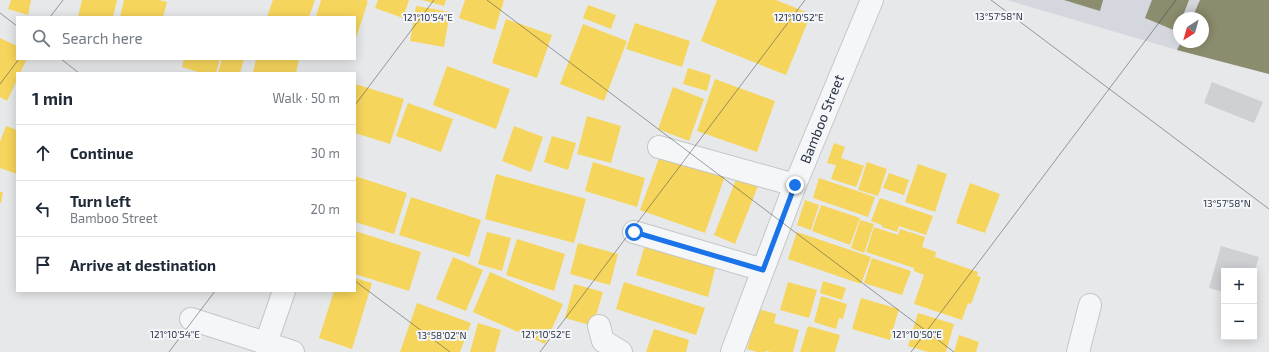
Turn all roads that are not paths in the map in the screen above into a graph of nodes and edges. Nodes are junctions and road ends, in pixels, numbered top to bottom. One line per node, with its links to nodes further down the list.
1 (872, 0): 3 (street, Bamboo Street)
2 (659, 147): 3 (street)
3 (795, 185): 5 (street, Bamboo Street)
4 (634, 232): 5 (street)
5 (763, 270): 13 (street, Bamboo Street)
6 (284, 292): 10 (street)
7 (1090, 305): 14 (street)
8 (191, 319): 10 (street)
9 (599, 326): 12 (street)
10 (266, 343): 11 (street)
11 (293, 352)
12 (621, 352)
13 (732, 352)
14 (1078, 352)

